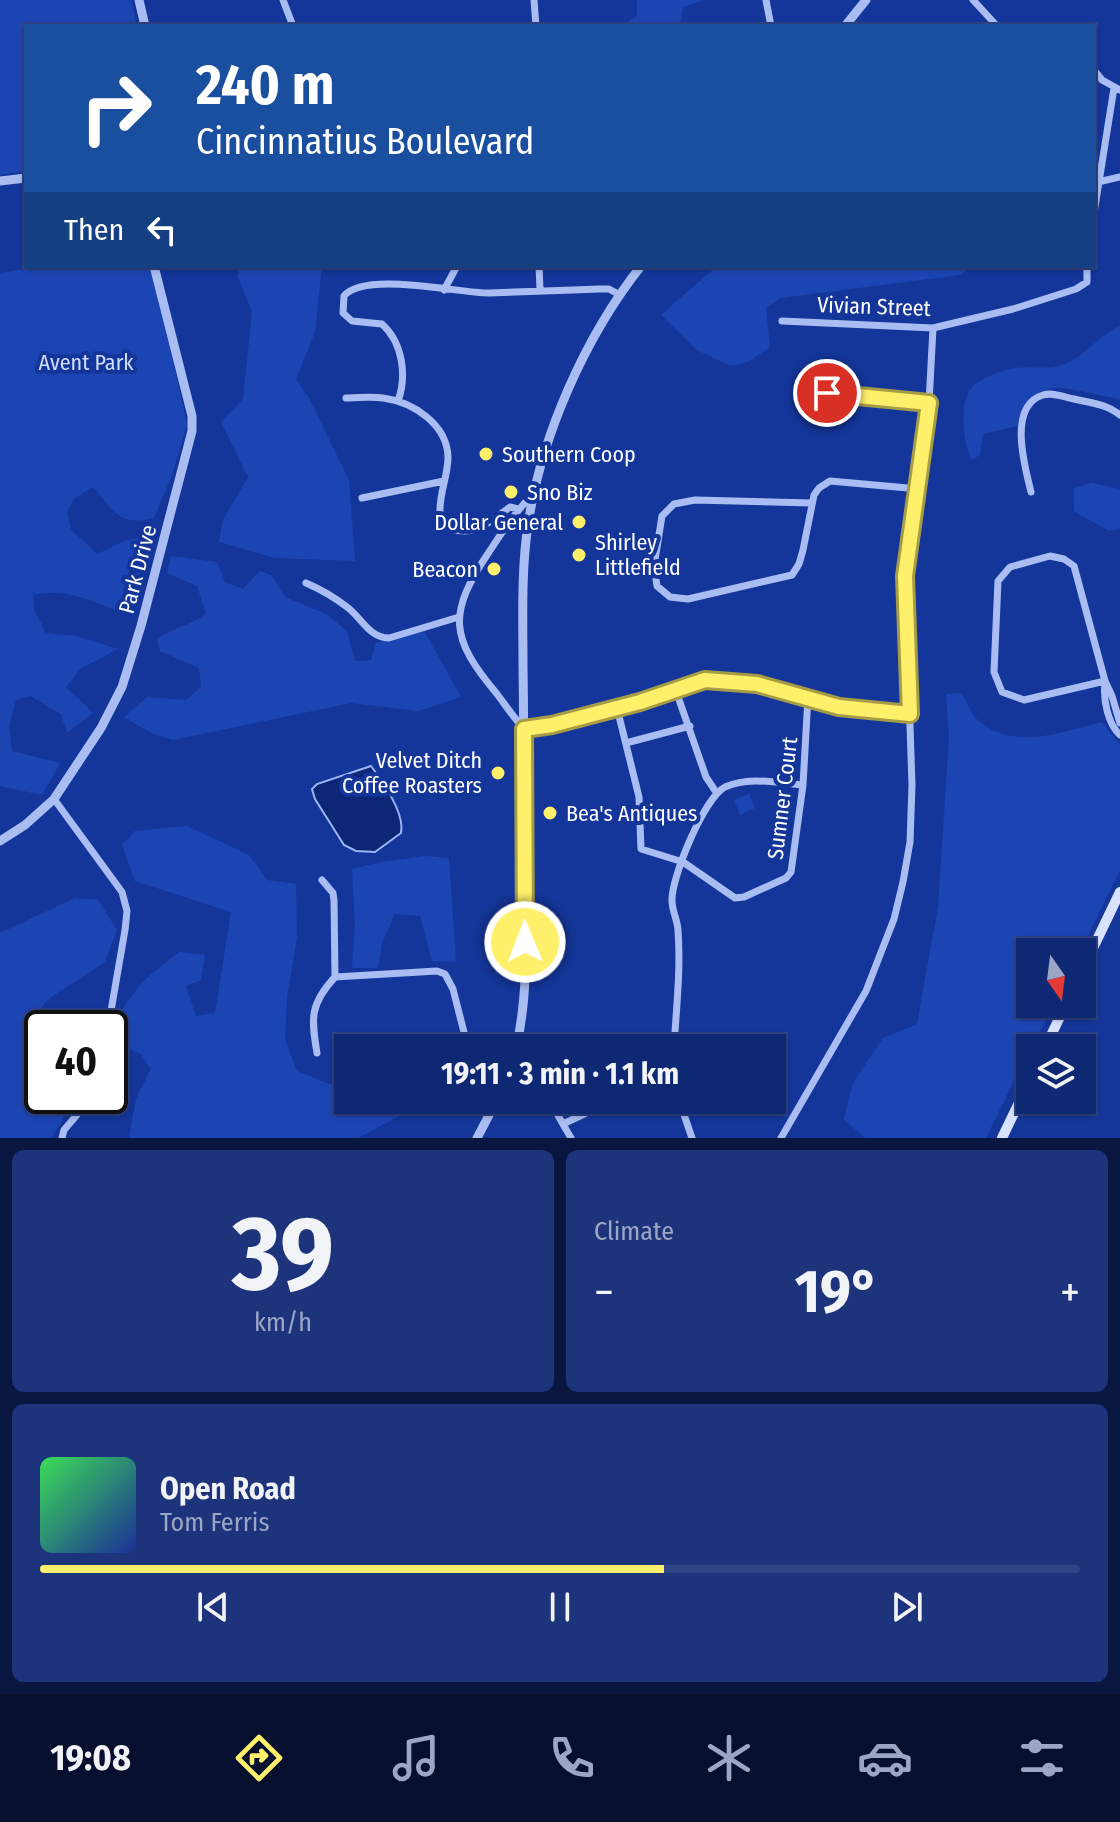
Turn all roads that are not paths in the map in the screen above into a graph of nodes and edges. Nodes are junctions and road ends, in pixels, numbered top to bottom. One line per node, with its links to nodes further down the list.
1 (139, 0): 7 (street)
2 (283, 0): 8 (street)
3 (534, 0): 9 (street)
4 (766, 0): 10 (street)
5 (866, 0): 11 (street)
6 (973, 0): 12 (street)
7 (145, 24)
8 (292, 24)
9 (536, 24)
10 (771, 24)
11 (847, 24)
12 (995, 24)
13 (1096, 72): 14 (street)
14 (1117, 89): 18 (street)
15 (1120, 177): 18 (street)
16 (24, 178): 17 (street)
17 (0, 181)
18 (1098, 182): 19 (street)
19 (1096, 198)
20 (155, 268): 56 (street, Park Drive)
21 (456, 268): 26 (street)
22 (539, 268): 25 (street)
23 (640, 268): 27 (street)
24 (1087, 268): 29 (street, Vivian Street)
25 (540, 289): 26 (street); 27 (street)
26 (444, 290): 32 (street)
27 (620, 295): 38 (street)
28 (782, 321): 29 (street, Vivian Street)
29 (933, 328): 33 (street)
30 (820, 392): 33 (street)
31 (346, 398): 32 (street)
32 (398, 401): 35 (street)
33 (929, 403): 36 (street)
34 (1120, 415): 37 (street)
35 (444, 481): 39 (street); 41 (street)
36 (919, 489): 40 (street); 48 (street)
37 (1031, 492)
38 (534, 493): 41 (street); 51 (street)
39 (362, 498)
40 (812, 503): 40 (street)
41 (518, 509): 43 (street)
42 (306, 583): 43 (street)
43 (459, 617): 51 (street)
44 (1105, 681): 44 (street); 49 (street); 52 (street)
45 (676, 691): 46 (street); 47 (street); 50 (street)
46 (808, 697): 48 (street); 54 (street, Sumner Court)
47 (617, 708): 51 (street); 53 (street)
48 (910, 714): 79 (street)
49 (1120, 723)
50 (690, 726): 53 (street); 55 (street)
51 (524, 729): 65 (street)
52 (1120, 735)
53 (626, 743): 58 (street)
54 (803, 785): 55 (street); 58 (street, Sumner Court)
55 (716, 792): 58 (street)
56 (54, 799): 57 (street, Park Drive); 63 (street)
57 (0, 841)
58 (683, 862): 66 (street)
59 (322, 880): 62 (street)
60 (1120, 892): 61 (main road)
61 (1096, 942)
62 (335, 977): 64 (street); 67 (street)
63 (111, 1010)
64 (464, 1034)
65 (520, 1034)
66 (674, 1034)
67 (317, 1053)
68 (1016, 1109): 80 (main road)
69 (78, 1114): 75 (street)
70 (490, 1114): 76 (street)
71 (557, 1114): 74 (street)
72 (584, 1114): 74 (street)
73 (684, 1114): 78 (street)
74 (563, 1124): 77 (street)
75 (62, 1138)
76 (477, 1138)
77 (571, 1138)
78 (692, 1138)
79 (781, 1138)
80 (1002, 1138)

